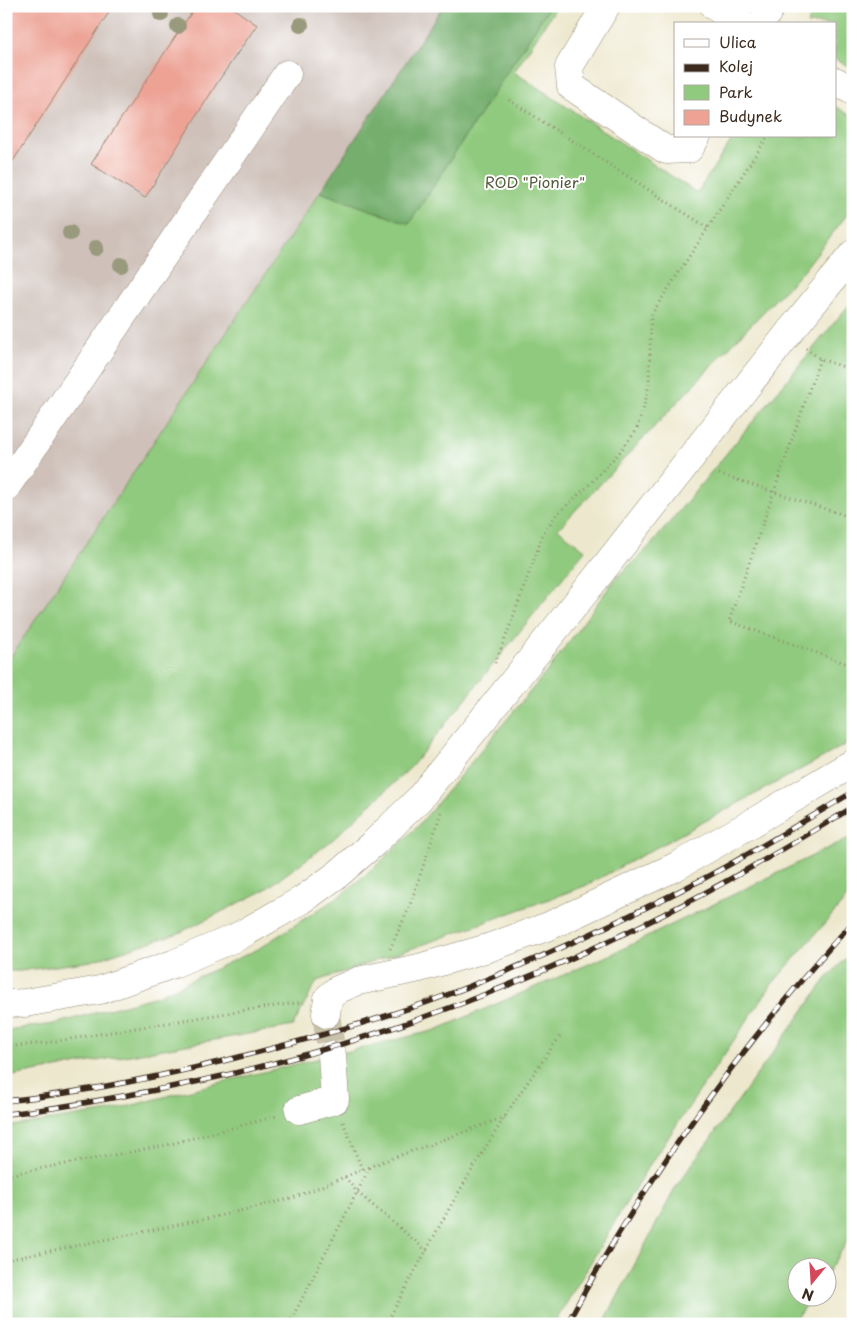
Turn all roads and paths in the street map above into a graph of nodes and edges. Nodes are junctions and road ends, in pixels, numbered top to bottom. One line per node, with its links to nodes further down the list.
1 (606, 6): 10 (street)
2 (714, 6): 4 (street)
3 (771, 6): 5 (street)
4 (739, 22)
5 (762, 22)
6 (287, 74): 16 (street)
7 (836, 81): 8 (street)
8 (853, 92)
9 (509, 100): 12 (path)
10 (697, 138)
11 (767, 138): 12 (path)
12 (708, 228): 20 (path)
13 (853, 254): 24 (street)
14 (853, 370): 17 (path)
15 (719, 474): 17 (path)
16 (6, 487)
17 (774, 491): 18 (path); 19 (path)
18 (853, 518)
19 (853, 666)
20 (493, 667)
21 (853, 763): 25 (street)
22 (444, 803): 23 (path)
23 (388, 953)
24 (6, 1004)
25 (327, 1006): 27 (path)
26 (560, 1036): 31 (path)
27 (6, 1048)
28 (332, 1055): 29 (street)
29 (335, 1100): 30 (street); 33 (path)
30 (299, 1110): 34 (path)
31 (505, 1117): 32 (path); 37 (path)
32 (370, 1166): 33 (path); 36 (path)
33 (362, 1170): 35 (path)
34 (6, 1174)
35 (345, 1177): 36 (path); 38 (path)
36 (357, 1192): 37 (path); 39 (path)
37 (427, 1251): 40 (path)
38 (6, 1260)
39 (289, 1324)
40 (386, 1324)

